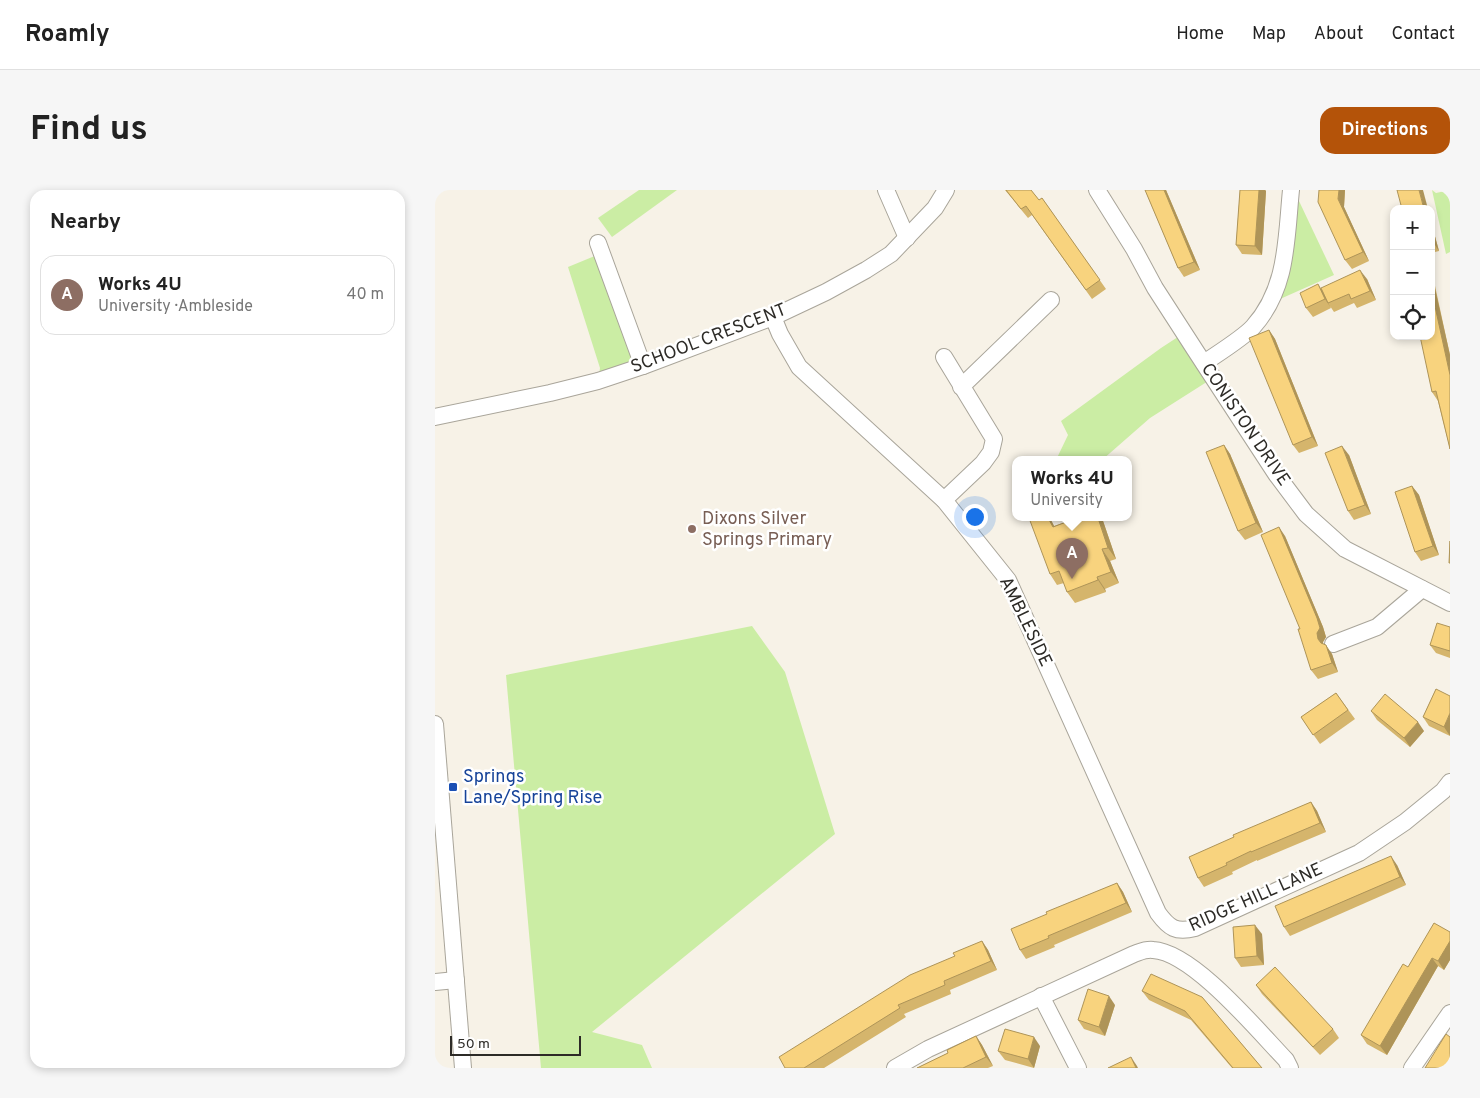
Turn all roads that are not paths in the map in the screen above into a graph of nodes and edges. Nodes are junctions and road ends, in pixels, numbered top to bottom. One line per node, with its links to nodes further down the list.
1 (886, 190): 5 (street)
2 (946, 190): 5 (street, SCHOOL CRESCENT)
3 (1097, 190): 10 (street, CONISTON DRIVE)
4 (1291, 190): 10 (street)
5 (907, 238): 8 (street, SCHOOL CRESCENT)
6 (598, 243): 11 (street)
7 (1051, 300): 12 (street)
8 (773, 317): 11 (street, SCHOOL CRESCENT); 14 (street, AMBLESIDE)
9 (944, 357): 12 (street)
10 (1204, 364): 15 (street, CONISTON DRIVE)
11 (643, 366): 13 (street, SCHOOL CRESCENT)
12 (961, 387): 14 (street)
13 (435, 417)
14 (944, 500): 21 (street, AMBLESIDE)
15 (1422, 589): 16 (street, CONISTON DRIVE); 17 (street)
16 (1450, 603)
17 (1333, 644)
18 (435, 724): 19 (street)
19 (437, 785): 23 (street)
20 (1448, 792): 21 (street, RIDGE HILL LANE)
21 (1171, 927): 22 (street, RIDGE HILL LANE)
22 (1159, 951): 25 (street); 30 (street)
23 (456, 980): 24 (street); 27 (street)
24 (435, 982)
25 (1041, 996): 28 (street); 29 (street)
26 (1450, 1012): 31 (street)
27 (463, 1068)
28 (895, 1068)
29 (1078, 1068)
30 (1290, 1068)
31 (1412, 1068)

